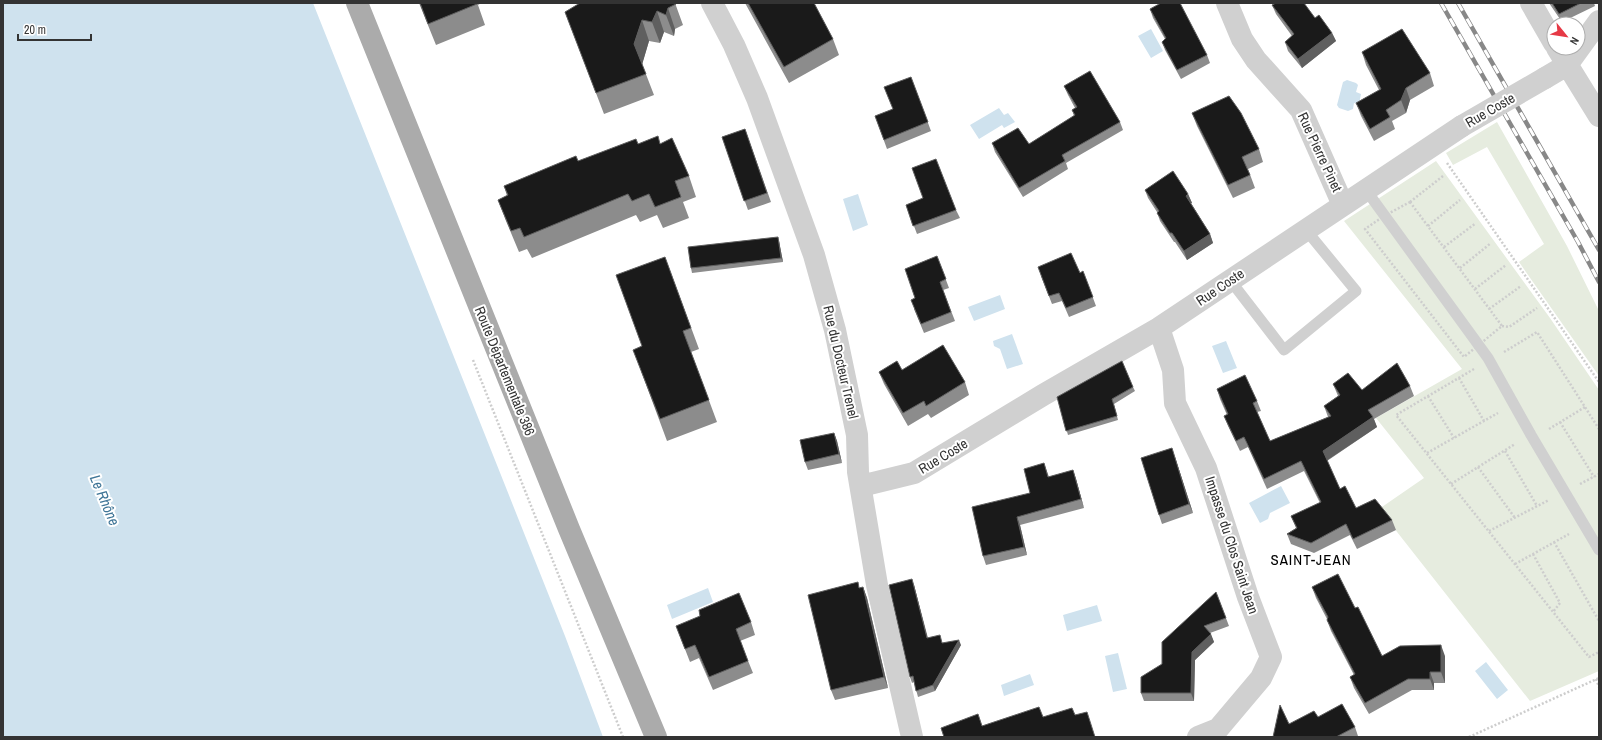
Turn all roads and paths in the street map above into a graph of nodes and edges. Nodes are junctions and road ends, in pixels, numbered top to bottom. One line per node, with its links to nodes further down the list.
1 (357, 3): 59 (main road, Route Départementale 386)
2 (712, 3): 43 (street, Rue du Docteur Trenel)
3 (1227, 3): 14 (street, Rue Pierre Pinet)
4 (1531, 3): 6 (street)
5 (1599, 21): 7 (street)
6 (1546, 29)
7 (1562, 57): 8 (street); 9 (street, Rue Coste, bridge)
8 (1599, 116)
9 (1434, 144): 11 (street, Rue Coste); 31 (path)
10 (1443, 176): 13 (path)
11 (1366, 190): 14 (street, Rue Coste); 33 (lane)
12 (1460, 200): 16 (path)
13 (1410, 202)
14 (1343, 205): 17 (street, Rue Coste)
15 (1476, 223): 19 (path)
16 (1428, 226)
17 (1306, 230): 22 (street, Rue Coste); 22 (lane)
18 (1491, 243): 21 (path)
19 (1444, 247)
20 (1506, 265): 24 (path)
21 (1460, 268)
22 (1230, 280): 28 (street, Rue Coste)
23 (1521, 286): 26 (path)
24 (1475, 290)
25 (1537, 308): 27 (path)
26 (1489, 309)
27 (1502, 326)
28 (1159, 328): 43 (street, Rue Coste); 61 (street, Impasse du Clos Saint Jean)
29 (472, 357): 58 (path)
30 (1459, 378): 35 (path)
31 (1599, 382)
32 (1428, 396): 37 (path)
33 (1514, 404): 35 (path); 44 (lane)
34 (1396, 415): 39 (path)
35 (1484, 421): 37 (path)
36 (1560, 422): 42 (path)
37 (1454, 438): 39 (path)
38 (1505, 451): 45 (path)
39 (1427, 453): 48 (path)
40 (1478, 467): 46 (path)
41 (1599, 474): 42 (path)
42 (1594, 477): 44 (path)
43 (861, 486): 60 (street, Rue du Docteur Trenel)
44 (1564, 492): 45 (path); 47 (lane)
45 (1537, 506): 46 (path)
46 (1515, 518): 48 (path)
47 (1584, 525): 49 (path); 50 (lane)
48 (1489, 531): 52 (path)
49 (1554, 542): 51 (path); 54 (path)
50 (1599, 550)
51 (1533, 554): 52 (path); 53 (path)
52 (1515, 564): 53 (path)
53 (1553, 612): 55 (path)
54 (1599, 621)
55 (1599, 652)
56 (1597, 679): 57 (path); 62 (path)
57 (1599, 687)
58 (623, 737)
59 (656, 737)
60 (912, 737)
61 (1198, 737)
62 (1468, 737)

